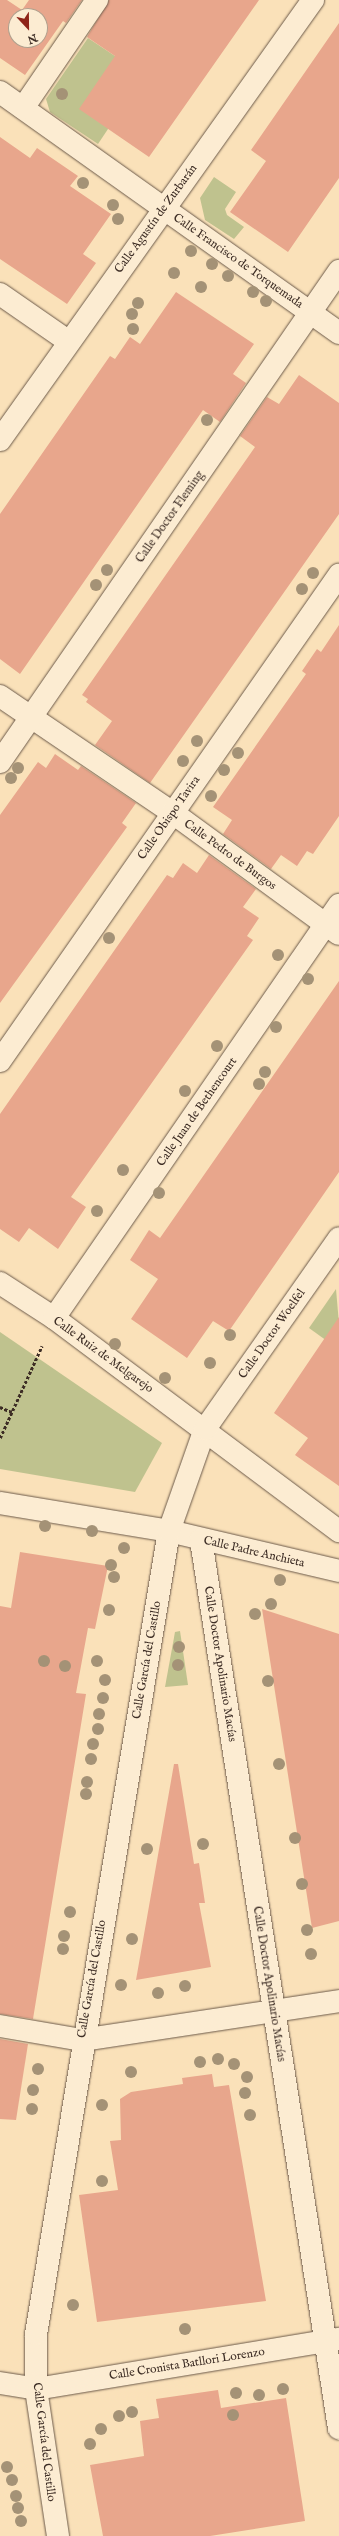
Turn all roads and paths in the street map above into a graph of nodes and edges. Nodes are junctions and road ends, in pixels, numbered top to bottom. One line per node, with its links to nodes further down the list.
1 (97, 0): 4 (street)
2 (313, 0): 5 (street, Calle Agustín de Zurbarán)
3 (0, 92): 4 (street, Calle Francisco de Torquemada)
4 (24, 108): 5 (street, Calle Francisco de Torquemada)
5 (163, 209): 8 (street, Calle Francisco de Torquemada); 10 (street, Calle Agustín de Zurbarán)
6 (339, 271): 8 (street, Calle Doctor Fleming)
7 (0, 294): 10 (street)
8 (310, 313): 9 (street, Calle Francisco de Torquemada); 14 (street, Calle Doctor Fleming)
9 (339, 332)
10 (68, 341): 11 (street, Calle Agustín de Zurbarán)
11 (0, 440)
12 (339, 575): 16 (street, Calle Obispo Tavira)
13 (0, 696): 14 (street, Calle Pedro de Burgos)
14 (31, 718): 15 (street, Calle Doctor Fleming); 16 (street, Calle Pedro de Burgos)
15 (0, 762)
16 (173, 813): 18 (street, Calle Pedro de Burgos); 19 (street, Calle Obispo Tavira)
17 (339, 905): 18 (street, Calle Juan de Bethencourt)
18 (332, 930): 22 (street, Calle Juan de Bethencourt)
19 (0, 1061)
20 (339, 1238): 25 (street, Calle Doctor Woelfel)
21 (0, 1283): 22 (street, Calle Ruiz de Melgarejo)
22 (54, 1318): 24 (path); 25 (street, Calle Ruiz de Melgarejo)
23 (0, 1407): 24 (path)
24 (12, 1412): 26 (path)
25 (205, 1429): 28 (street, Calle García del Castillo); 29 (street)
26 (0, 1438)
27 (0, 1503): 28 (street, Calle Padre Anchieta)
28 (169, 1531): 30 (street, Calle Padre Anchieta); 35 (street, Calle García del Castillo)
29 (339, 1531)
30 (201, 1540): 31 (street, Calle Padre Anchieta); 33 (street, Calle Doctor Apolinario Macías)
31 (339, 1571)
32 (339, 2001): 33 (street)
33 (273, 2012): 35 (street); 36 (street, Calle Doctor Apolinario Macías)
34 (0, 2026): 35 (street)
35 (82, 2040): 38 (street, Calle García del Castillo)
36 (332, 2340): 38 (street, Calle Cronista Batllori Lorenzo); 39 (street, Calle Doctor Apolinario Macías)
37 (0, 2383): 38 (street, Calle Cronista Batllori Lorenzo)
38 (36, 2389): 40 (street, Calle García del Castillo)
39 (339, 2428)
40 (58, 2536)

